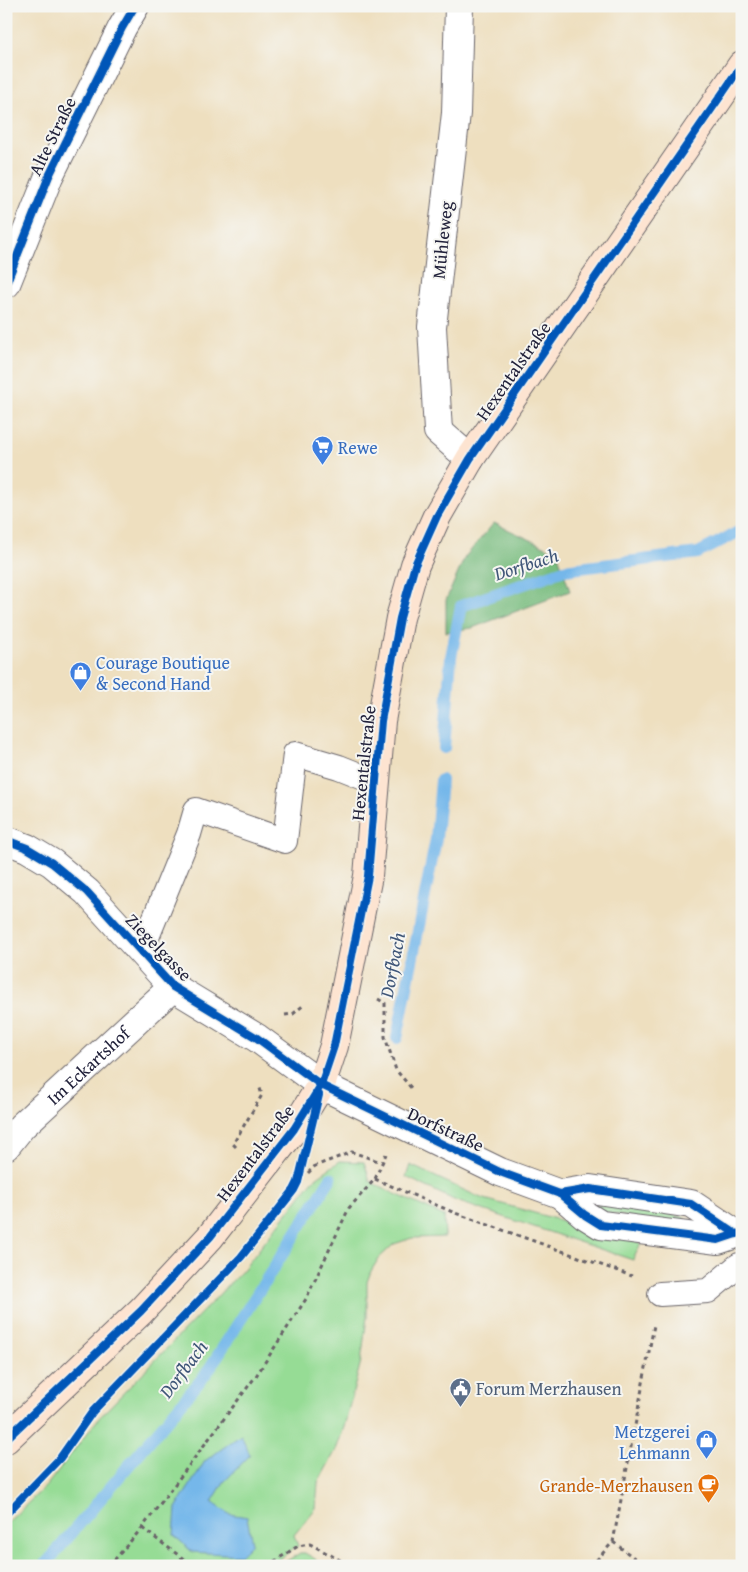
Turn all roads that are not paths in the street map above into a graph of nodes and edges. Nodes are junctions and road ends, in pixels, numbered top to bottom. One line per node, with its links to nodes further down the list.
1 (135, 6): 4 (street, Alte Straße)
2 (459, 6): 5 (street, Mühleweg)
3 (742, 65): 5 (main road, Hexentalstraße)
4 (6, 284)
5 (470, 458): 6 (main road, Hexentalstraße)
6 (374, 781): 8 (lane); 10 (main road, Hexentalstraße)
7 (6, 840): 8 (street, Ziegelgasse)
8 (141, 952): 9 (street, Ziegelgasse)
9 (173, 987): 10 (street, Ziegelgasse); 11 (street, Im Eckartshof)
10 (321, 1085): 12 (street, Dorfstraße); 15 (main road, Hexentalstraße)
11 (6, 1146)
12 (739, 1234): 13 (lane)
13 (740, 1268): 14 (lane)
14 (660, 1294)
15 (6, 1440)

